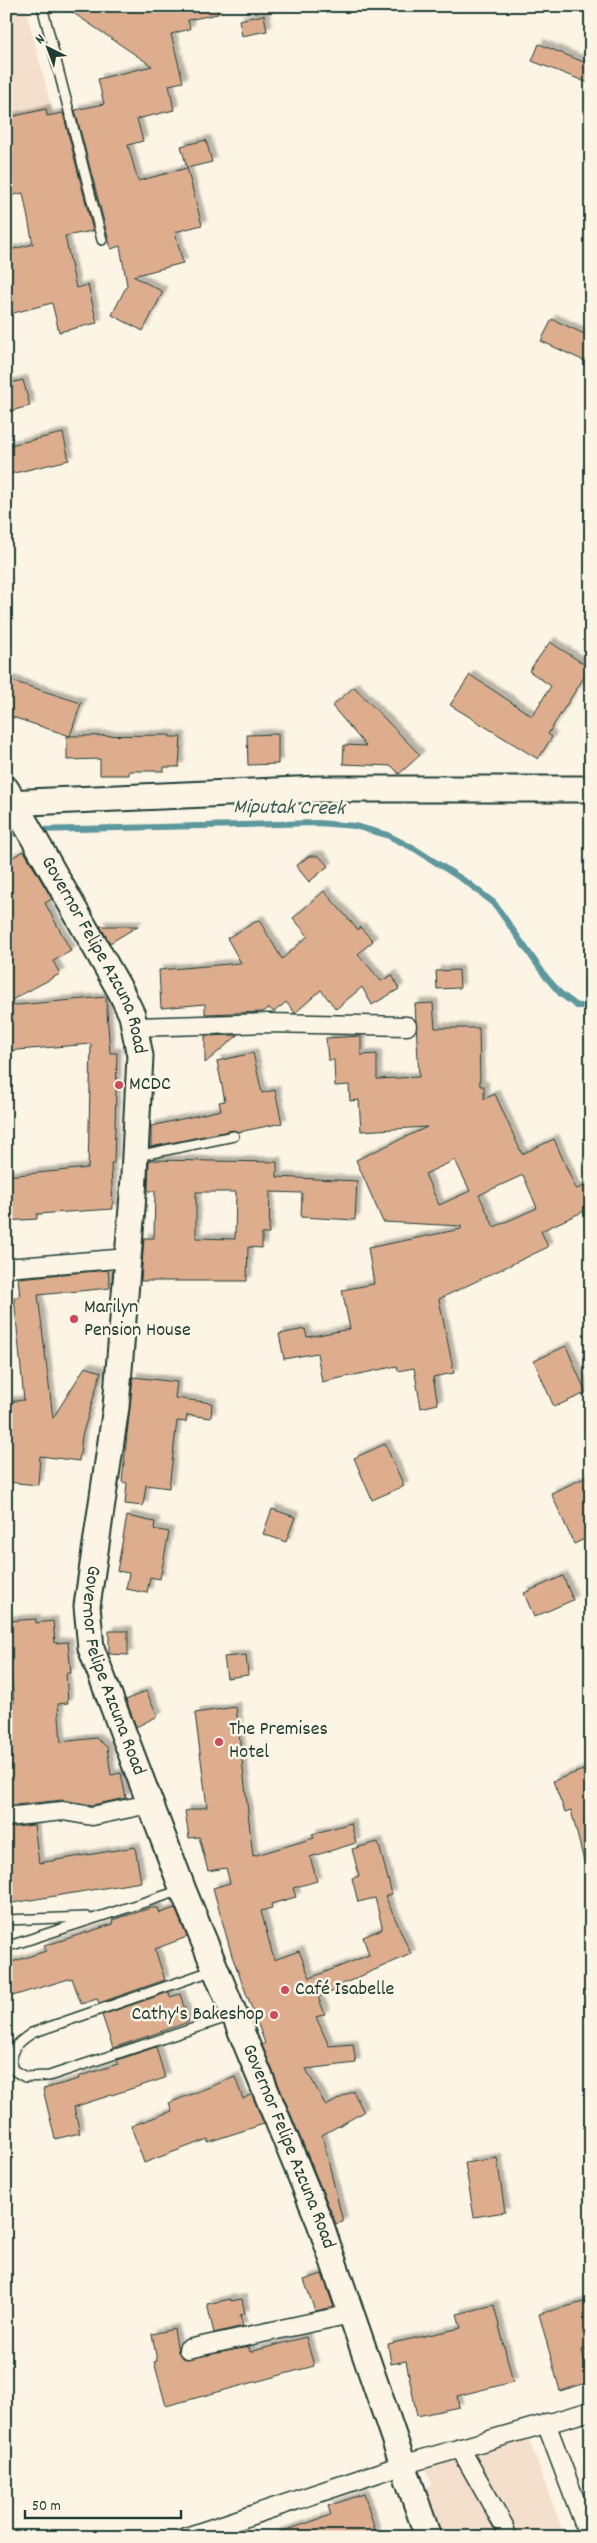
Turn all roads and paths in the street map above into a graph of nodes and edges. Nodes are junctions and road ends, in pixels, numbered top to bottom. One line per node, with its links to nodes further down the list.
1 (42, 6): 2 (lane)
2 (102, 240)
3 (591, 790): 4 (street)
4 (8, 798): 6 (street, Governor Felipe Azcuna Road)
5 (407, 1026): 6 (street)
6 (135, 1027): 8 (street, Governor Felipe Azcuna Road)
7 (234, 1136): 8 (lane)
8 (135, 1157): 9 (street, Governor Felipe Azcuna Road)
9 (128, 1258): 10 (street); 11 (street, Governor Felipe Azcuna Road)
10 (6, 1268)
11 (149, 1804): 12 (street); 13 (street, Governor Felipe Azcuna Road)
12 (6, 1817)
13 (183, 1890): 14 (lane); 17 (street, Governor Felipe Azcuna Road)
14 (97, 1917): 15 (lane); 16 (lane)
15 (6, 1920)
16 (6, 1947)
17 (216, 1969): 18 (street, Governor Felipe Azcuna Road); 18 (lane)
18 (236, 2015): 19 (street, Governor Felipe Azcuna Road)
19 (351, 2314): 20 (street); 24 (street, Governor Felipe Azcuna Road)
20 (188, 2349)
21 (591, 2411): 22 (street)
22 (546, 2424): 23 (street); 28 (street)
23 (460, 2448): 24 (street); 27 (street)
24 (402, 2465): 25 (street); 26 (street, Governor Felipe Azcuna Road)
25 (186, 2537)
26 (428, 2537)
27 (507, 2537)
28 (589, 2537)

